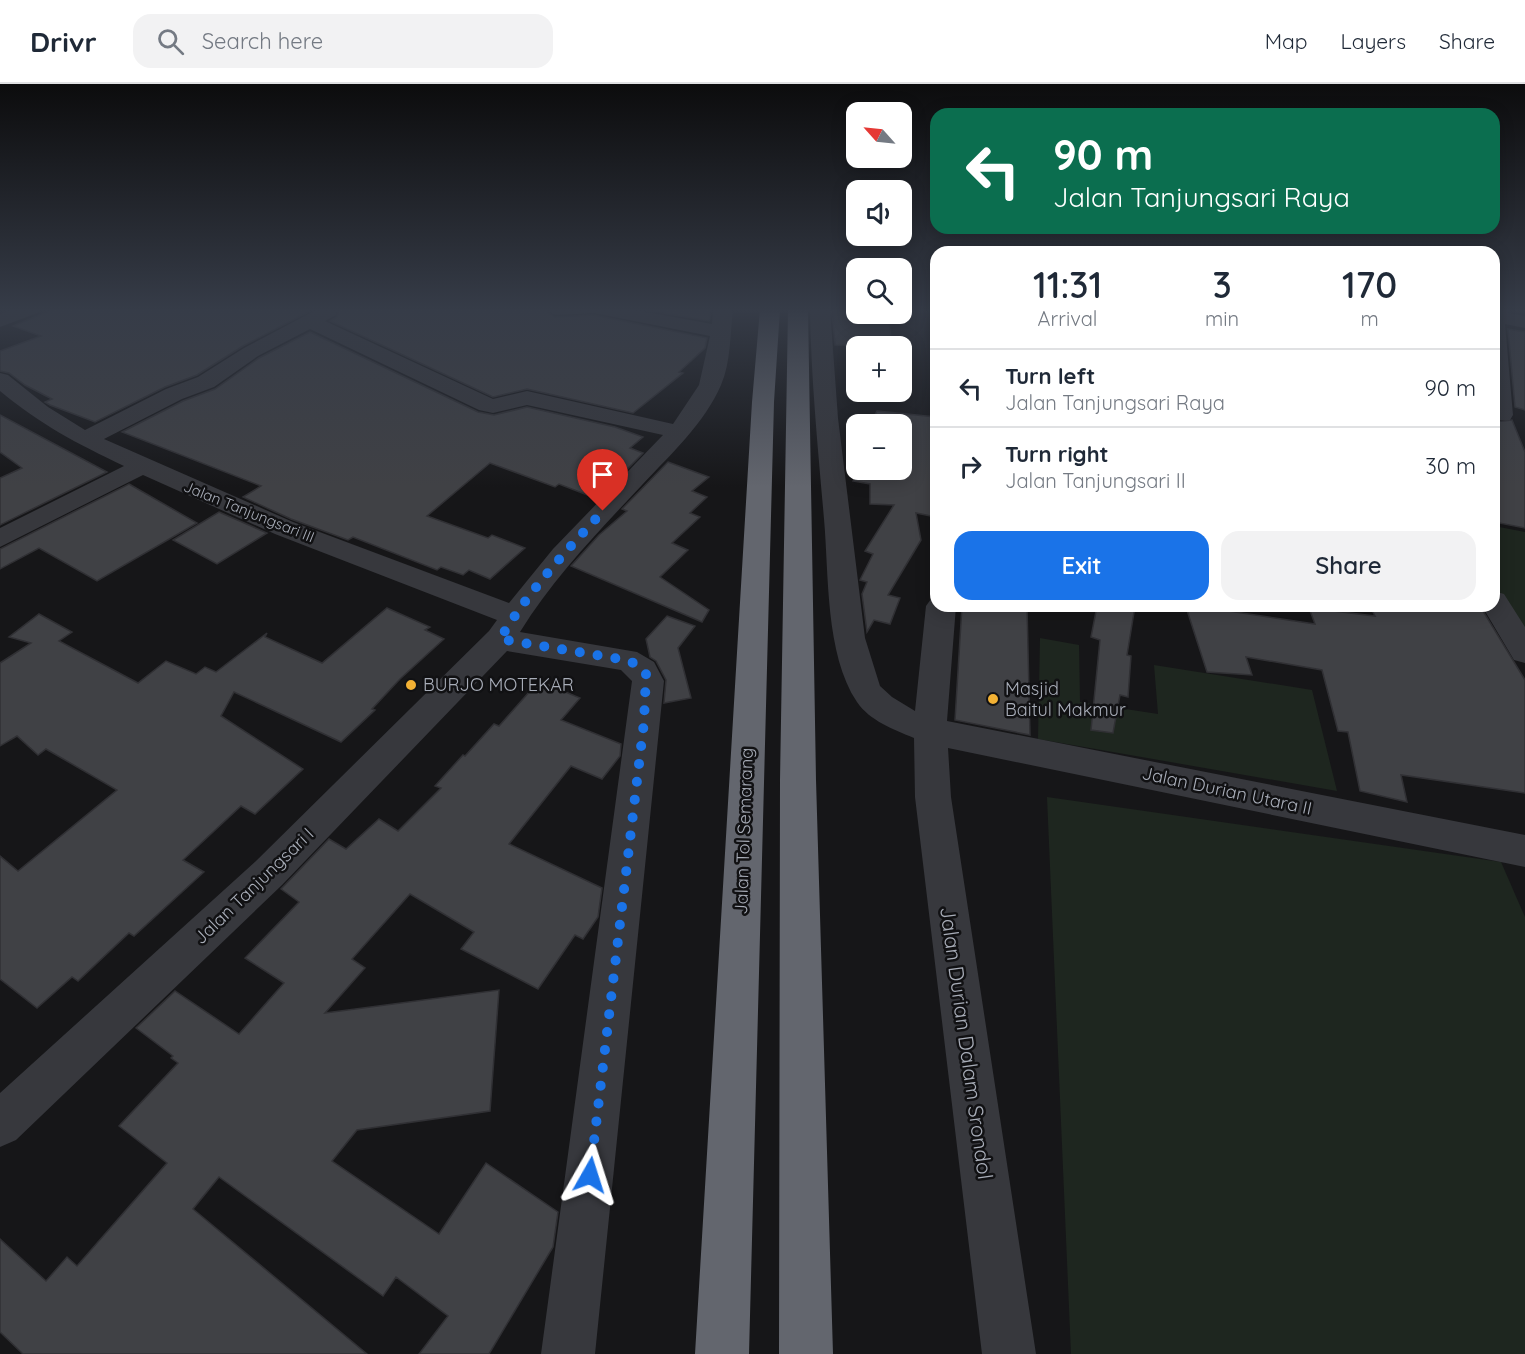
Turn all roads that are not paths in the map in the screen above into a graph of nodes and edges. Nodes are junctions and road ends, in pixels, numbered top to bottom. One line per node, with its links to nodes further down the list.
1 (227, 368): 13 (street)
2 (410, 368): 12 (street)
3 (716, 368): 12 (street, Jalan Tanjungsari I)
4 (766, 368): 24 (highway, Jalan Tol Semarang)
5 (795, 368): 25 (highway)
6 (822, 368): 20 (street, Jalan Durian Utara II)
7 (1505, 368): 9 (street)
8 (0, 380): 13 (street, Jalan Tanjungsari III)
9 (1500, 400)
10 (1500, 414): 11 (street)
11 (1525, 420)
12 (679, 432): 18 (street, Jalan Tanjungsari I)
13 (85, 439): 14 (street, Jalan Tanjungsari III)
14 (143, 466): 15 (street); 18 (street, Jalan Tanjungsari III)
15 (0, 539)
16 (1500, 611): 19 (street)
17 (940, 612): 20 (street, Jalan Durian Dalam Srondol)
18 (507, 627): 22 (street, Jalan Tanjungsari I); 23 (street, Jalan Tanjungsari III)
19 (1525, 652)
20 (930, 731): 21 (street, Jalan Durian Utara II); 26 (street, Jalan Durian Dalam Srondol)
21 (1525, 851)
22 (0, 1124)
23 (568, 1354)
24 (722, 1354)
25 (807, 1354)
26 (1010, 1354)

